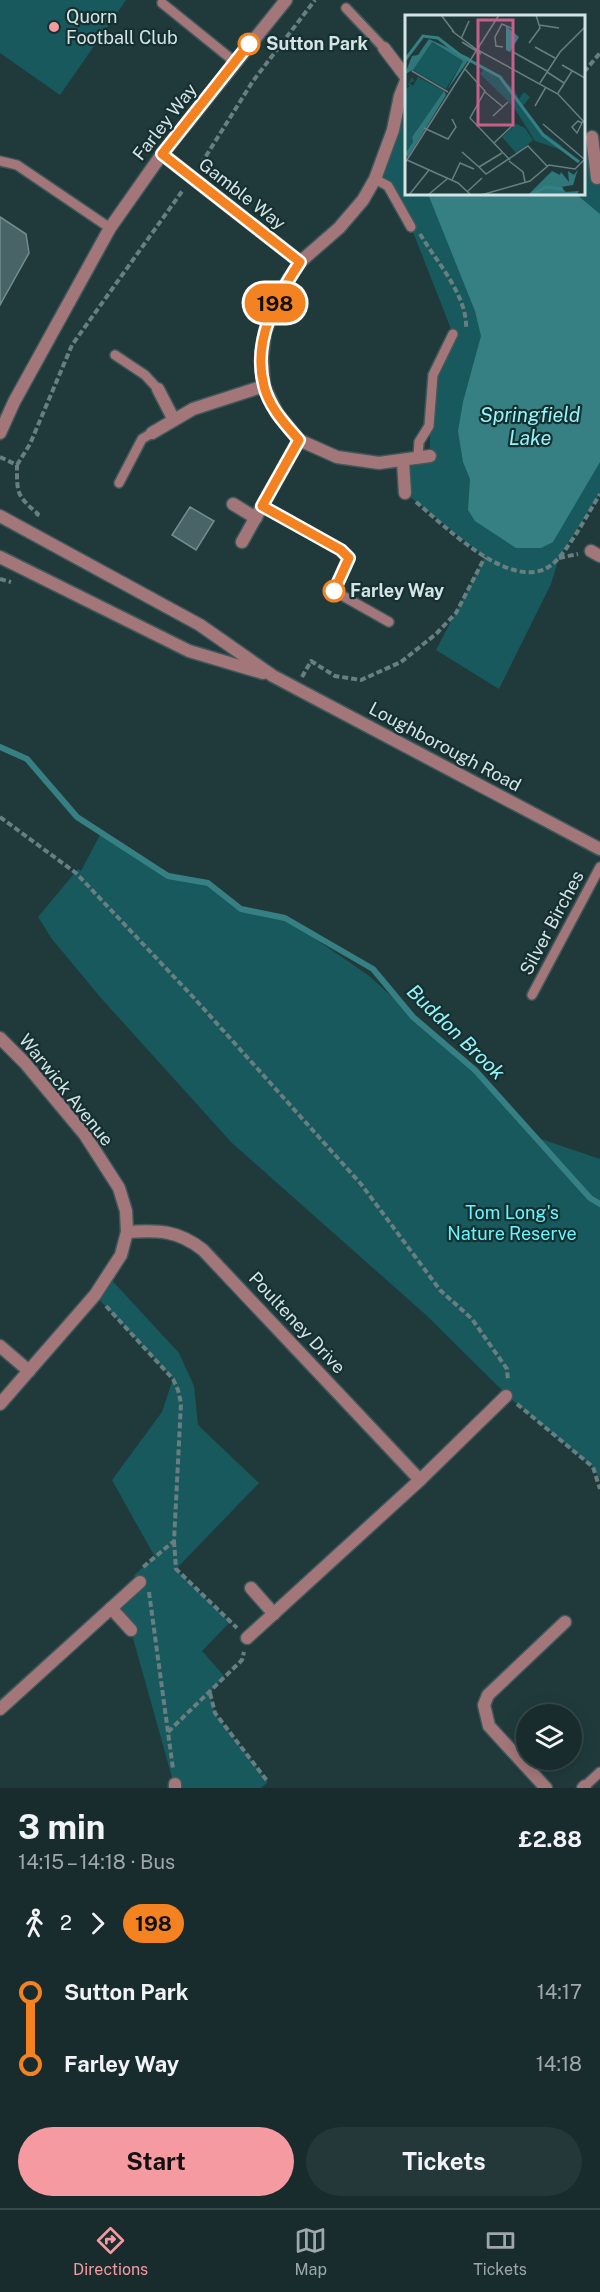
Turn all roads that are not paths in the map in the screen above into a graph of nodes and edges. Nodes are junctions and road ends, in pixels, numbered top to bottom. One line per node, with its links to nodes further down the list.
1 (286, 0): 5 (street, Farley Way)
2 (162, 3): 5 (lane)
3 (346, 8): 4 (lane)
4 (384, 48): 6 (street)
5 (235, 62): 10 (street, Farley Way)
6 (405, 78)
7 (405, 82): 13 (street)
8 (592, 138): 9 (street)
9 (588, 150): 12 (street)
10 (162, 154): 15 (street, Farley Way); 16 (street, Gamble Way)
11 (0, 161): 15 (lane)
12 (597, 173)
13 (375, 178): 14 (lane); 16 (street)
14 (414, 225)
15 (110, 228): 22 (street, Farley Way)
16 (300, 262): 19 (street)
17 (453, 334): 25 (lane)
18 (115, 355): 20 (lane)
19 (264, 386): 21 (street); 24 (street)
20 (158, 389): 21 (street)
21 (174, 420): 23 (street)
22 (0, 433)
23 (152, 433): 27 (lane)
24 (299, 440): 26 (street); 30 (street)
25 (424, 457): 26 (street)
26 (403, 461): 28 (street)
27 (118, 483)
28 (405, 492)
29 (232, 504): 32 (street)
30 (262, 506): 32 (street); 35 (lane)
31 (0, 516): 36 (street, Loughborough Road)
32 (256, 518): 33 (street)
33 (242, 542)
34 (0, 557): 36 (street, Loughborough Road)
35 (389, 622)
36 (273, 676): 37 (street, Loughborough Road)
37 (600, 849)
38 (600, 867): 39 (lane, Silver Birches)
39 (532, 995)
40 (0, 1038): 41 (street, Warwick Avenue)
41 (127, 1232): 43 (street, Warwick Avenue); 46 (street, Poulteney Drive)
42 (0, 1346): 43 (street)
43 (29, 1371): 45 (street, Warwick Avenue)
44 (506, 1395): 46 (street)
45 (0, 1404)
46 (420, 1480): 50 (street)
47 (140, 1582): 49 (street)
48 (251, 1588): 50 (street)
49 (111, 1608): 52 (street); 54 (street)
50 (274, 1614): 53 (street)
51 (566, 1622): 57 (street)
52 (132, 1630)
53 (247, 1638)
54 (0, 1709)
55 (600, 1772): 56 (lane)
56 (584, 1787)
57 (546, 1788)

